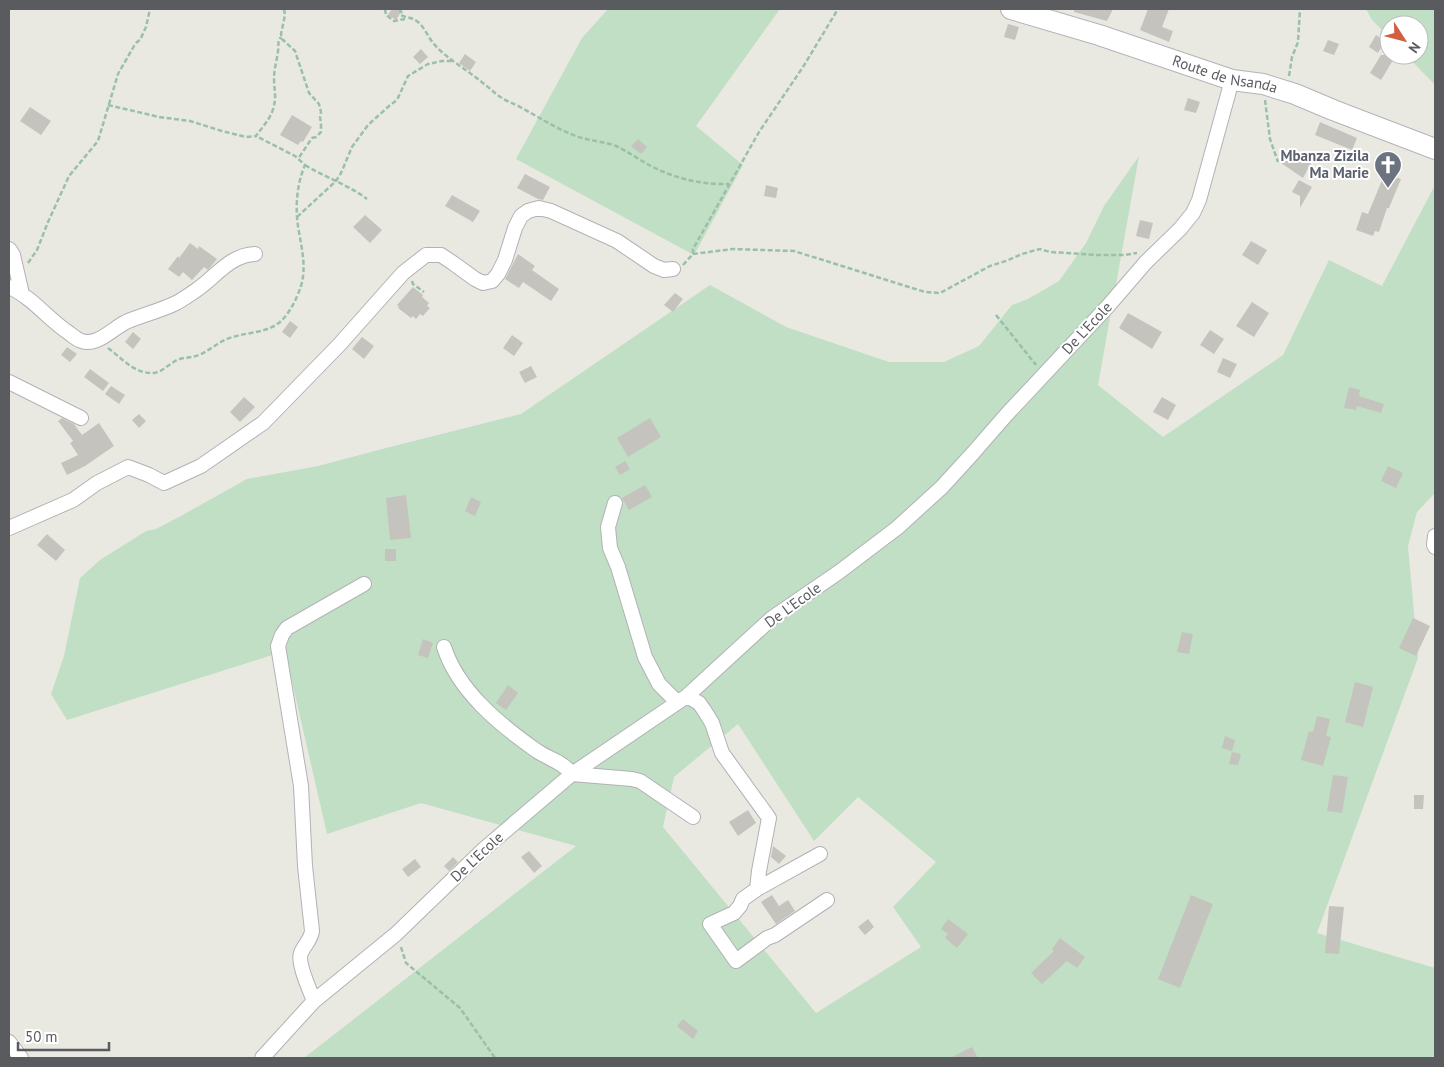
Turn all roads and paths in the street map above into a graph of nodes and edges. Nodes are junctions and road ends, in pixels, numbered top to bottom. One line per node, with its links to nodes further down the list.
1 (150, 9): 14 (path)
2 (284, 9): 9 (path)
3 (385, 9): 8 (path)
4 (399, 9): 8 (path)
5 (838, 9): 21 (path)
6 (1011, 9): 11 (street, Route de Nsanda)
7 (1300, 9): 13 (path)
8 (406, 18): 10 (path)
9 (281, 37): 15 (path); 17 (path)
10 (454, 61): 20 (path); 21 (path)
11 (1232, 80): 12 (street, Route de Nsanda); 25 (street, De L'Ecole)
12 (1262, 84): 13 (street, Route de Nsanda); 18 (path)
13 (1295, 94): 16 (street, Route de Nsanda)
14 (108, 105): 15 (path); 29 (path)
15 (256, 136): 17 (path)
16 (1435, 149)
17 (298, 159): 19 (path)
18 (1278, 162)
19 (304, 165): 20 (path); 23 (path)
20 (336, 181): 22 (path); 23 (path)
21 (729, 184): 27 (path)
22 (367, 198)
23 (297, 216): 33 (path)
24 (9, 249): 29 (street)
25 (1158, 250): 27 (path); 34 (street, De L'Ecole)
26 (255, 254): 33 (street)
27 (693, 254): 28 (path)
28 (673, 269): 38 (street)
29 (18, 271): 31 (street)
30 (9, 287): 31 (street)
31 (22, 294): 33 (street)
32 (996, 315): 34 (path)
33 (100, 338)
34 (1044, 374): 43 (street, De L'Ecole)
35 (9, 382): 36 (street)
36 (81, 418)
37 (615, 503): 43 (street)
38 (9, 528)
39 (1435, 536): 40 (street)
40 (1435, 547)
41 (364, 584): 50 (street)
42 (444, 647): 44 (street)
43 (682, 699): 44 (street, De L'Ecole); 47 (street)
44 (572, 774): 45 (street); 49 (street, De L'Ecole)
45 (694, 817)
46 (820, 854): 47 (street)
47 (757, 889): 48 (street)
48 (827, 900)
49 (396, 934): 50 (street, De L'Ecole); 54 (path)
50 (314, 1001): 53 (street, De L'Ecole)
51 (9, 1042): 52 (street)
52 (21, 1058)
53 (262, 1058)
54 (495, 1058)

